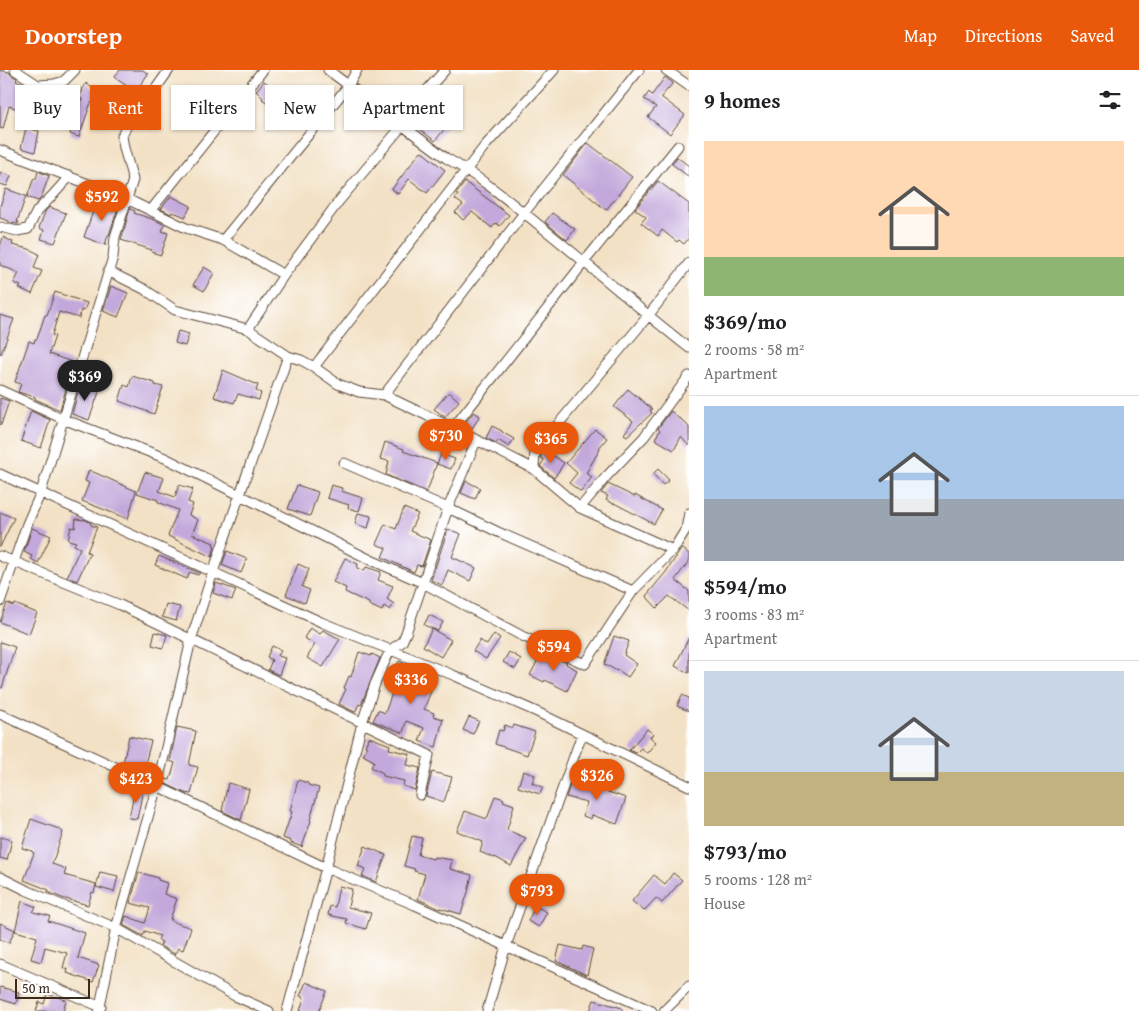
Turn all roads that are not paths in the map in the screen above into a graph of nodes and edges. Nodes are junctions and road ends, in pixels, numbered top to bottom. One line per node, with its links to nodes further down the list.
1 (15, 70): 2 (street)
2 (75, 70)
3 (169, 70): 22 (street)
4 (263, 70): 23 (street)
5 (328, 70): 11 (street)
6 (357, 70): 12 (street)
7 (445, 70): 13 (street)
8 (554, 70): 20 (street)
9 (639, 70): 24 (street)
10 (666, 70): 14 (street)
11 (347, 85)
12 (349, 85)
13 (431, 85)
14 (689, 86)
15 (344, 91): 26 (street)
16 (399, 130): 30 (street)
17 (408, 130): 20 (street)
18 (678, 146): 27 (street)
19 (0, 150): 21 (street)
20 (467, 170): 24 (street); 35 (street)
21 (70, 176): 22 (street); 25 (street)
22 (127, 198): 23 (street); 29 (street)
23 (151, 210): 26 (street)
24 (524, 213): 27 (street); 38 (street)
25 (0, 226)
26 (222, 240): 30 (street)
27 (584, 261): 31 (street); 40 (street)
28 (689, 263): 31 (street)
29 (108, 271): 32 (street); 39 (street)
30 (284, 275): 32 (street)
31 (648, 316): 33 (street); 43 (street)
32 (248, 329): 34 (street)
33 (689, 348)
34 (288, 356): 35 (street); 46 (street)
35 (314, 367): 38 (street)
36 (689, 376): 48 (street)
37 (0, 390): 39 (street)
38 (384, 395): 40 (street)
39 (63, 419): 45 (street); 46 (street)
40 (452, 428): 41 (street)
41 (476, 440): 43 (street); 47 (street)
42 (344, 464): 47 (street)
43 (534, 469): 48 (street)
44 (0, 474): 45 (street)
45 (41, 492): 53 (street); 54 (street)
46 (240, 495): 54 (street); 55 (street)
47 (448, 508): 55 (street); 56 (street)
48 (580, 508): 51 (street)
49 (689, 513): 50 (street)
50 (687, 529): 51 (street)
51 (673, 550): 56 (street)
52 (0, 556): 53 (street)
53 (13, 562): 57 (street); 58 (street)
54 (213, 572): 58 (street); 59 (street)
55 (424, 583): 56 (street); 59 (street)
56 (633, 591)
57 (0, 602)
58 (191, 640): 61 (street); 63 (street)
59 (390, 650): 61 (street); 62 (street)
60 (0, 714): 63 (street)
61 (362, 723): 65 (street); 66 (street)
62 (582, 734): 64 (street); 69 (street)
63 (157, 786): 66 (street); 68 (street)
64 (689, 786)
65 (420, 795)
66 (326, 868): 69 (street); 74 (street)
67 (0, 878): 68 (street)
68 (116, 928): 72 (street); 73 (street)
69 (506, 946): 75 (street); 76 (street)
70 (0, 964): 72 (street)
71 (689, 986): 77 (street)
72 (100, 1009)
73 (269, 1011)
74 (287, 1011)
75 (487, 1011)
76 (652, 1011)
77 (664, 1011)

